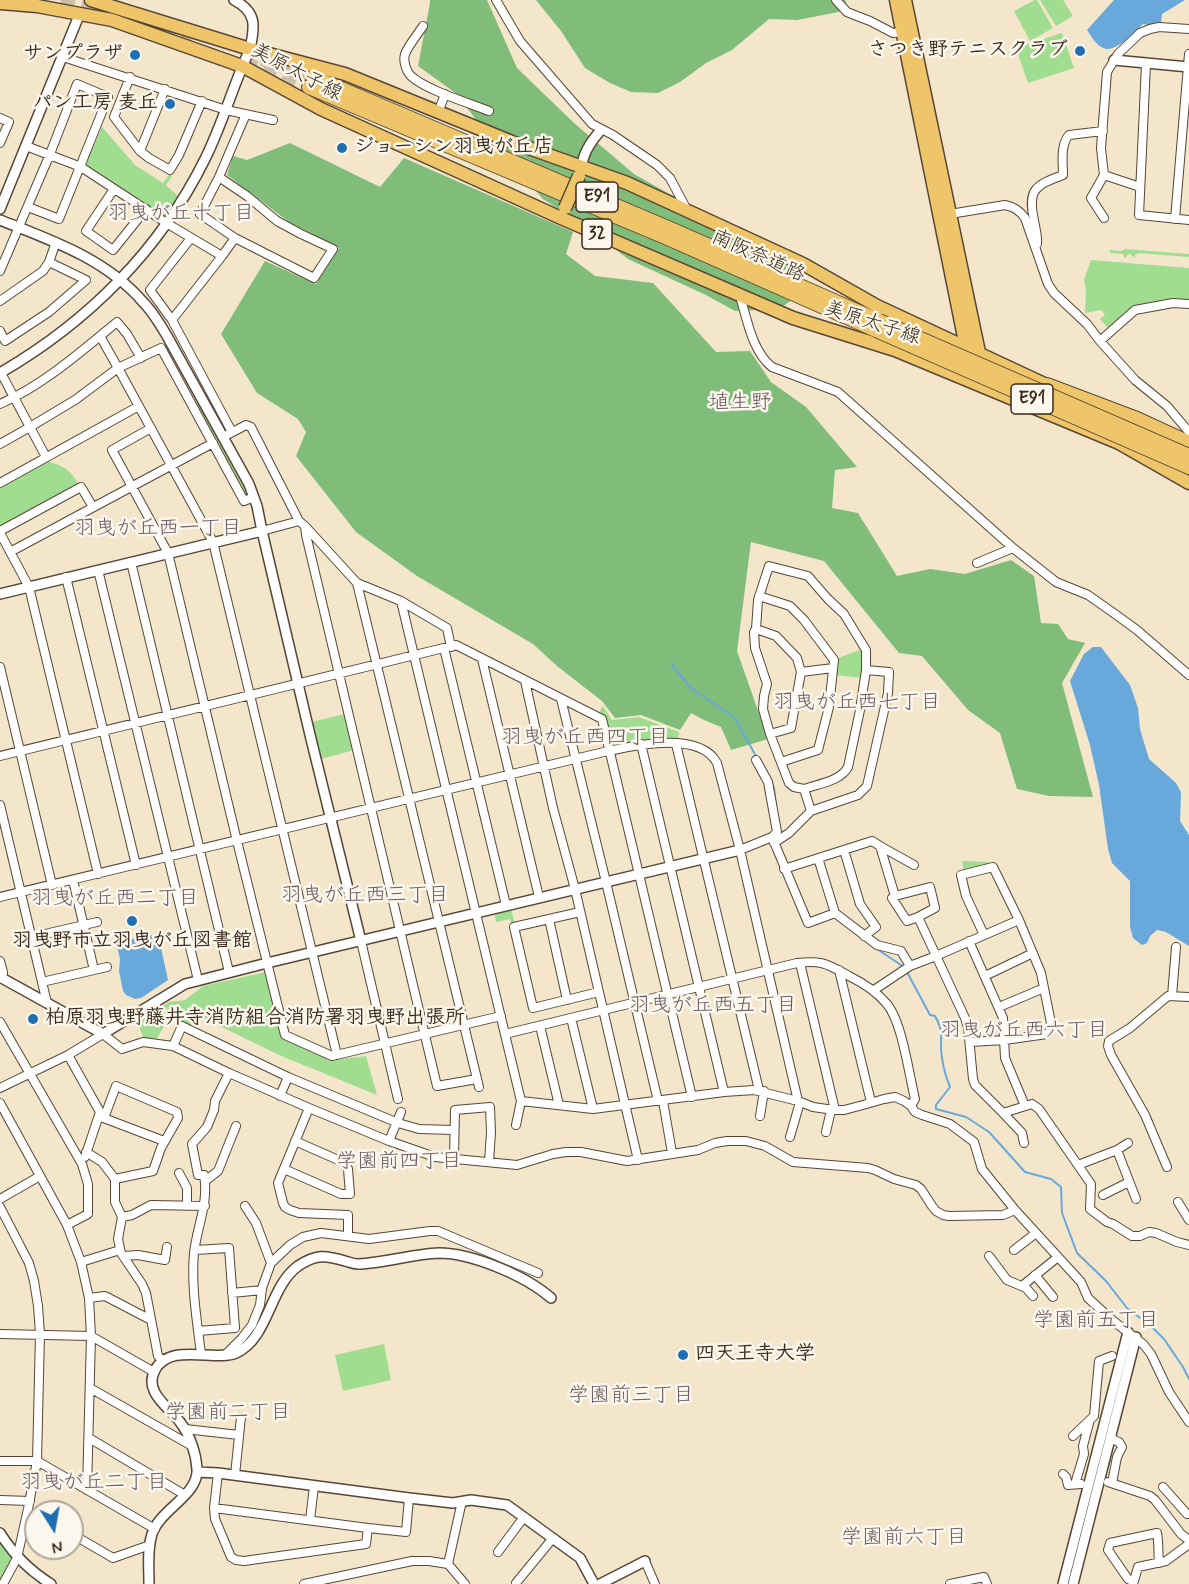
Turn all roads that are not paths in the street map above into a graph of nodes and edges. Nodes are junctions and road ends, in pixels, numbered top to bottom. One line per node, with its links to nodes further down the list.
1 (91, 0): 8 (main road, 美原太子線)
2 (234, 0): 13 (street)
3 (496, 0): 32 (street)
4 (836, 0): 12 (street)
5 (896, 0): 12 (main road)
6 (905, 0): 52 (main road)
7 (0, 3): 9 (main road, 美原太子線 / 32)
8 (113, 3): 13 (main road, 美原太子線)
9 (80, 13): 15 (street); 18 (main road, 美原太子線 / 32)
10 (423, 26): 23 (street)
11 (1189, 29): 16 (street)
12 (902, 32): 75 (main road)
13 (250, 49): 18 (street); 28 (main road, 美原太子線)
14 (1189, 54): 19 (street)
15 (63, 57): 20 (street); 36 (street)
16 (1114, 60): 17 (street); 33 (street)
17 (1146, 64): 19 (street); 45 (street)
18 (242, 66): 26 (street); 51 (main road, 美原太子線 / 32)
19 (1189, 67): 25 (street)
20 (130, 77): 22 (street); 37 (street)
21 (311, 82): 71 (highway, 南阪奈道路 / E91)
22 (165, 89): 24 (street); 37 (street)
23 (445, 94): 27 (street); 28 (street)
24 (202, 101): 26 (street); 37 (street)
25 (1187, 106): 34 (street)
26 (226, 110): 29 (street); 57 (street)
27 (489, 111)
28 (438, 113): 40 (main road, 美原太子線)
29 (246, 114): 31 (street); 42 (street)
30 (0, 118): 35 (street)
31 (273, 120)
32 (601, 130): 40 (street); 50 (street)
33 (1103, 131): 41 (street); 62 (street)
34 (1185, 141): 43 (street)
35 (0, 143)
36 (26, 146): 38 (street); 48 (street)
37 (140, 151)
38 (50, 154): 39 (street); 39 (street); 47 (street)
39 (81, 167): 46 (street); 47 (street)
40 (580, 171): 50 (main road, 美原太子線); 51 (main road, 32, bridge)
41 (1104, 175): 45 (street); 53 (street)
42 (219, 177): 60 (street); 60 (street)
43 (1179, 178): 44 (street); 54 (street)
44 (1189, 179)
45 (1140, 187): 54 (street)
46 (114, 189): 49 (street); 49 (street)
47 (28, 207): 58 (street)
48 (0, 209)
49 (146, 209): 57 (street)
50 (687, 210): 75 (main road, 美原太子線)
51 (563, 213): 67 (main road, 美原太子線 / 32)
52 (950, 214): 62 (street); 76 (main road)
53 (1104, 218)
54 (1175, 219): 56 (street)
55 (0, 220): 58 (street)
56 (1189, 220)
57 (168, 224): 59 (street); 66 (street)
58 (19, 227): 61 (street); 65 (street)
59 (191, 238): 63 (street); 70 (street)
60 (235, 238): 63 (street)
61 (56, 242): 64 (street); 66 (street)
62 (1036, 248): 74 (street)
63 (222, 256): 70 (street)
64 (49, 262): 68 (street); 72 (street)
65 (0, 271)
66 (121, 280): 79 (street); 84 (street)
67 (740, 296): 80 (main road, 美原太子線 / 32); 112 (street)
68 (0, 301)
69 (1189, 304): 74 (street)
70 (172, 320): 91 (street)
71 (877, 326): 98 (highway, 南阪奈道路 / E91, bridge); 101 (highway, 南阪奈道路 / E91, bridge)
72 (0, 331)
73 (100, 336): 77 (street); 78 (street); 83 (street)
74 (1100, 341): 90 (street)
75 (966, 347): 76 (main road, 美原太子線); 80 (main road)
76 (979, 353): 81 (main road, 美原太子線); 82 (main road)
77 (141, 358): 78 (street); 87 (street)
78 (118, 368): 86 (street); 88 (street)
79 (0, 373): 83 (street)
80 (973, 382): 82 (main road, 美原太子線 / 32)
81 (1047, 385): 95 (highway); 97 (main road, 美原太子線)
82 (986, 388): 94 (main road, 美原太子線 / 32)
83 (14, 398): 85 (street); 88 (street)
84 (203, 401): 87 (street); 92 (street)
85 (0, 404)
86 (139, 406): 89 (street); 99 (street)
87 (192, 406): 93 (street)
88 (30, 428): 96 (street); 99 (street)
89 (151, 428): 100 (street); 105 (street)
90 (1188, 429)
91 (232, 432): 92 (street); 108 (street)
92 (223, 437): 106 (street)
93 (213, 443): 100 (street); 106 (street)
94 (1119, 443): 102 (highway); 104 (main road, 美原太子線 / 32)
95 (1189, 443)
96 (0, 444)
97 (1189, 450)
98 (1189, 456)
99 (46, 457): 103 (street)
100 (171, 465): 105 (street); 111 (street)
101 (1189, 467)
102 (1189, 473)
103 (0, 483)
104 (1189, 483)
105 (131, 486): 107 (street); 114 (street)
106 (254, 497): 109 (street)
107 (93, 507): 110 (street); 113 (street)
108 (302, 524): 109 (street); 119 (street); 133 (street)
109 (262, 531): 111 (street); 136 (street)
110 (0, 532): 113 (street)
111 (213, 542): 114 (street); 137 (street)
112 (1013, 548): 116 (street); 134 (street)
113 (10, 552): 120 (street)
114 (168, 553): 115 (street); 139 (street)
115 (131, 562): 117 (street); 140 (street)
116 (977, 563)
117 (98, 570): 118 (street); 141 (street)
118 (66, 577): 120 (street); 142 (street)
119 (357, 583): 123 (street); 128 (street)
120 (29, 586): 121 (street); 144 (street)
121 (0, 594)
122 (759, 596): 124 (street); 130 (street); 131 (street)
123 (401, 601): 125 (street); 126 (street)
124 (756, 629): 132 (street); 143 (street)
125 (447, 648): 126 (street); 127 (street); 155 (street)
126 (414, 656): 128 (street); 157 (street)
127 (482, 659): 135 (street); 154 (street)
128 (376, 664): 133 (street); 158 (street)
129 (0, 666): 147 (street)
130 (833, 668): 132 (street); 152 (street)
131 (866, 670): 156 (street); 161 (street)
132 (801, 672): 143 (street)
133 (338, 674): 136 (street); 160 (street)
134 (1189, 675)
135 (525, 681): 138 (street); 153 (street)
136 (297, 683): 137 (street); 162 (street)
137 (250, 694): 139 (street); 163 (street)
138 (561, 699): 148 (street); 150 (street)
139 (205, 706): 140 (street); 165 (street)
140 (166, 715): 141 (street); 167 (street)
141 (135, 723): 142 (street); 170 (street)
142 (104, 731): 144 (street); 173 (street)
143 (770, 734): 152 (street)
144 (65, 740): 147 (street); 177 (street)
145 (641, 744): 146 (street); 148 (street); 175 (street)
146 (676, 744): 168 (street); 171 (street)
147 (20, 751): 149 (street); 181 (street)
148 (608, 752): 150 (street); 178 (street)
149 (0, 756)
150 (576, 760): 153 (street); 180 (street)
151 (756, 760): 164 (street)
152 (781, 762): 156 (street)
153 (545, 767): 154 (street); 182 (street)
154 (510, 776): 155 (street); 186 (street)
155 (477, 784): 157 (street); 187 (street)
156 (804, 789): 161 (street)
157 (447, 791): 158 (street); 189 (street)
158 (409, 800): 160 (street); 195 (street)
159 (0, 805): 183 (street)
160 (370, 809): 162 (street); 197 (street)
161 (811, 811): 164 (street)
162 (330, 819): 163 (street); 201 (street)
163 (282, 830): 165 (street); 204 (street)
164 (773, 840): 168 (street); 176 (street)
165 (237, 842): 167 (street); 208 (street)
166 (880, 846): 169 (street); 174 (street); 184 (street)
167 (200, 850): 170 (street); 215 (street)
168 (740, 850): 171 (street); 214 (street)
169 (844, 850): 172 (street); 199 (street)
170 (168, 858): 173 (street); 219 (street)
171 (704, 858): 175 (street); 218 (street)
172 (818, 858): 176 (street); 190 (street)
173 (136, 865): 177 (street)
174 (914, 865)
175 (671, 866): 178 (street); 221 (street)
176 (784, 869): 190 (street)
177 (98, 874): 179 (street)
178 (639, 874): 180 (street); 225 (street)
179 (74, 880): 181 (street); 196 (street)
180 (606, 882): 182 (street); 230 (street)
181 (52, 885): 183 (street)
182 (575, 889): 186 (street); 188 (street)
183 (21, 892): 185 (street); 200 (street)
184 (895, 896): 191 (street); 191 (street)
185 (0, 897)
186 (539, 897): 187 (street)
187 (507, 905): 189 (street)
188 (580, 912): 192 (street); 224 (street)
189 (476, 913): 195 (street); 233 (street)
190 (835, 913): 199 (street)
191 (918, 917): 206 (street)
192 (549, 919): 228 (street); 228 (street)
193 (1019, 920): 198 (street); 198 (street); 205 (street)
194 (97, 922): 196 (street)
195 (439, 922): 197 (street); 236 (street)
196 (84, 925): 200 (street); 212 (street)
197 (400, 931): 201 (street); 239 (street)
198 (984, 935): 202 (street)
199 (864, 936): 210 (street)
200 (32, 937): 220 (street)
201 (361, 941): 204 (street); 243 (street)
202 (969, 941): 206 (street); 216 (street)
203 (1176, 947): 226 (street)
204 (312, 952): 208 (street); 246 (street)
205 (1033, 953): 216 (street); 222 (street)
206 (936, 956): 210 (street); 242 (street)
207 (0, 961): 217 (street)
208 (267, 963): 215 (street); 246 (street)
209 (800, 963): 213 (street); 214 (street); 267 (street)
210 (910, 966): 223 (street)
211 (107, 967): 212 (street)
212 (94, 969): 220 (street)
213 (839, 970): 223 (street); 259 (street)
214 (768, 971): 218 (street); 258 (street)
215 (229, 972): 219 (street)
216 (985, 976): 231 (street)
217 (1, 978): 229 (street)
218 (732, 979): 221 (street); 251 (street)
219 (198, 980): 238 (street)
220 (42, 982): 229 (street)
221 (699, 987): 225 (street); 252 (street)
222 (1044, 988): 231 (street); 241 (street)
223 (874, 990): 263 (street)
224 (599, 992): 228 (street); 232 (street)
225 (667, 995): 230 (street); 254 (street)
226 (1172, 996): 227 (street); 291 (street)
227 (1189, 997)
228 (567, 1000)
229 (47, 1002): 238 (street)
230 (634, 1003): 232 (street); 257 (street)
231 (999, 1007): 241 (street)
232 (603, 1010): 234 (street); 262 (street)
233 (501, 1016): 236 (street); 240 (street)
234 (571, 1018): 237 (street); 266 (street)
235 (0, 1024): 247 (street)
236 (464, 1025): 239 (street); 239 (street)
237 (540, 1026): 240 (street); 261 (street)
238 (103, 1034): 244 (street); 245 (street)
239 (425, 1034): 243 (street)
240 (505, 1034): 256 (street)
241 (1005, 1040): 242 (street); 264 (street)
242 (970, 1042): 269 (street)
243 (385, 1044): 246 (street); 255 (street)
244 (173, 1046): 248 (street); 249 (street)
245 (68, 1055): 247 (street); 271 (street)
246 (337, 1055)
247 (30, 1073): 250 (street); 289 (street)
248 (229, 1073): 253 (street); 296 (street)
249 (288, 1077): 253 (street); 272 (street)
250 (0, 1088)
251 (762, 1091): 252 (street); 258 (street); 270 (street)
252 (724, 1092): 254 (street)
253 (280, 1095): 265 (street)
254 (692, 1097): 257 (street)
255 (398, 1099)
256 (521, 1101): 261 (street); 273 (street)
257 (660, 1101): 262 (street); 285 (street)
258 (799, 1101): 267 (street); 277 (street)
259 (871, 1102): 263 (street); 267 (street)
260 (0, 1103): 294 (street)
261 (559, 1105): 266 (street)
262 (626, 1106): 266 (street); 287 (street)
263 (911, 1106): 306 (street)
264 (1025, 1106): 269 (street); 290 (street)
265 (309, 1108): 279 (street); 280 (street)
266 (593, 1110)
267 (833, 1110): 276 (street)
268 (401, 1112): 272 (street)
269 (1004, 1113): 281 (street)
270 (760, 1116)
271 (101, 1117): 278 (street); 278 (street); 284 (street)
272 (398, 1123): 275 (street); 280 (street)
273 (516, 1125)
274 (236, 1126): 296 (street)
275 (454, 1130): 286 (street); 288 (street)
276 (826, 1132)
277 (790, 1137)
278 (164, 1141): 295 (street)
279 (295, 1141): 292 (street); 292 (street)
280 (389, 1141): 286 (street)
281 (1024, 1143)
282 (1128, 1143): 283 (street)
283 (1117, 1150): 290 (street); 297 (street)
284 (86, 1152): 289 (street); 295 (street)
285 (672, 1153): 287 (street); 306 (street)
286 (454, 1158): 288 (street)
287 (638, 1160): 288 (street)
288 (489, 1162)
289 (82, 1164): 309 (street)
290 (1078, 1165): 312 (street)
291 (1167, 1167)
292 (284, 1169): 311 (street)
293 (179, 1173): 302 (street)
294 (40, 1176): 299 (street); 309 (street)
295 (115, 1179): 307 (street)
296 (205, 1181): 303 (street)
297 (1129, 1182): 298 (street); 300 (street)
298 (1103, 1195)
299 (0, 1199)
300 (1136, 1199)
301 (1178, 1202): 308 (street)
302 (187, 1206): 303 (street); 307 (street)
303 (205, 1206): 314 (street)
304 (244, 1206): 320 (street)
305 (0, 1207): 333 (street)
306 (1015, 1210): 310 (street)
307 (122, 1217): 316 (street)
308 (1189, 1220)
309 (67, 1225): 319 (street)
310 (1036, 1233): 315 (street); 318 (street)
311 (348, 1236): 320 (street); 321 (street)
312 (1189, 1245)
313 (167, 1247): 316 (street)
314 (195, 1250): 325 (street); 331 (street)
315 (1014, 1250)
316 (121, 1253): 319 (street); 330 (street)
317 (989, 1256): 323 (street)
318 (1058, 1257): 322 (street); 334 (street)
319 (81, 1262): 328 (street)
320 (270, 1263): 324 (street)
321 (538, 1273)
322 (1035, 1275): 323 (street); 327 (street)
323 (1022, 1286): 326 (street)
324 (262, 1290): 325 (street); 337 (street)
325 (232, 1293): 331 (street)
326 (1033, 1296)
327 (1053, 1297)
328 (89, 1298): 330 (street); 335 (street)
329 (550, 1298): 337 (street)
330 (151, 1320): 339 (street)
331 (198, 1331): 336 (street)
332 (0, 1334): 333 (street)
333 (40, 1334): 335 (street); 354 (street)
334 (1132, 1335): 344 (street); 349 (street); 351 (street)
335 (91, 1336): 340 (street); 341 (street)
336 (201, 1354): 337 (street); 339 (street)
337 (225, 1355)
338 (1112, 1356): 343 (street)
339 (163, 1361): 340 (street)
340 (154, 1372): 345 (street)
341 (90, 1388): 348 (street); 352 (street)
342 (241, 1417): 346 (street)
343 (1089, 1422): 347 (street); 350 (street)
344 (1189, 1422)
345 (185, 1429): 346 (street); 352 (street)
346 (239, 1435): 358 (street)
347 (1073, 1436)
348 (88, 1438): 361 (street); 362 (street)
349 (1110, 1438): 378 (street); 399 (street)
350 (1084, 1439): 351 (street); 357 (street)
351 (1099, 1442): 398 (street)
352 (192, 1446): 355 (street)
353 (0, 1461): 354 (street)
354 (37, 1461): 361 (street); 365 (street)
355 (197, 1472): 356 (street); 362 (street)
356 (218, 1473): 358 (street); 368 (street)
357 (1063, 1474)
358 (235, 1475): 359 (street)
359 (314, 1486): 363 (street); 371 (street)
360 (1163, 1487): 369 (street)
361 (87, 1490): 373 (street)
362 (185, 1495): 373 (street)
363 (409, 1498): 366 (street); 372 (street)
364 (0, 1500): 367 (street)
365 (33, 1500)
366 (462, 1501): 370 (street); 384 (street)
367 (24, 1506)
368 (214, 1508): 371 (street); 372 (street)
369 (1189, 1514)
370 (524, 1517): 376 (street); 380 (street)
371 (310, 1520): 372 (street)
372 (368, 1528)
373 (154, 1529): 379 (street)
374 (0, 1533): 381 (street)
375 (24, 1535): 381 (street)
376 (553, 1538): 392 (street); 393 (street)
377 (84, 1541): 379 (street)
378 (1189, 1542): 383 (street)
379 (150, 1545): 389 (street)
380 (498, 1552)
381 (17, 1558): 385 (street); 388 (street)
382 (645, 1561): 394 (street); 395 (street)
383 (1159, 1563): 386 (street); 386 (street)
384 (448, 1564): 390 (street); 391 (street)
385 (2, 1582)
386 (1133, 1582)
387 (960, 1583): 396 (street); 397 (street)
388 (51, 1584)
389 (149, 1584)
390 (304, 1584)
391 (465, 1584)
392 (514, 1584)
393 (594, 1584)
394 (600, 1584)
395 (655, 1584)
396 (950, 1584)
397 (987, 1584)
398 (1063, 1584)
399 (1073, 1584)

